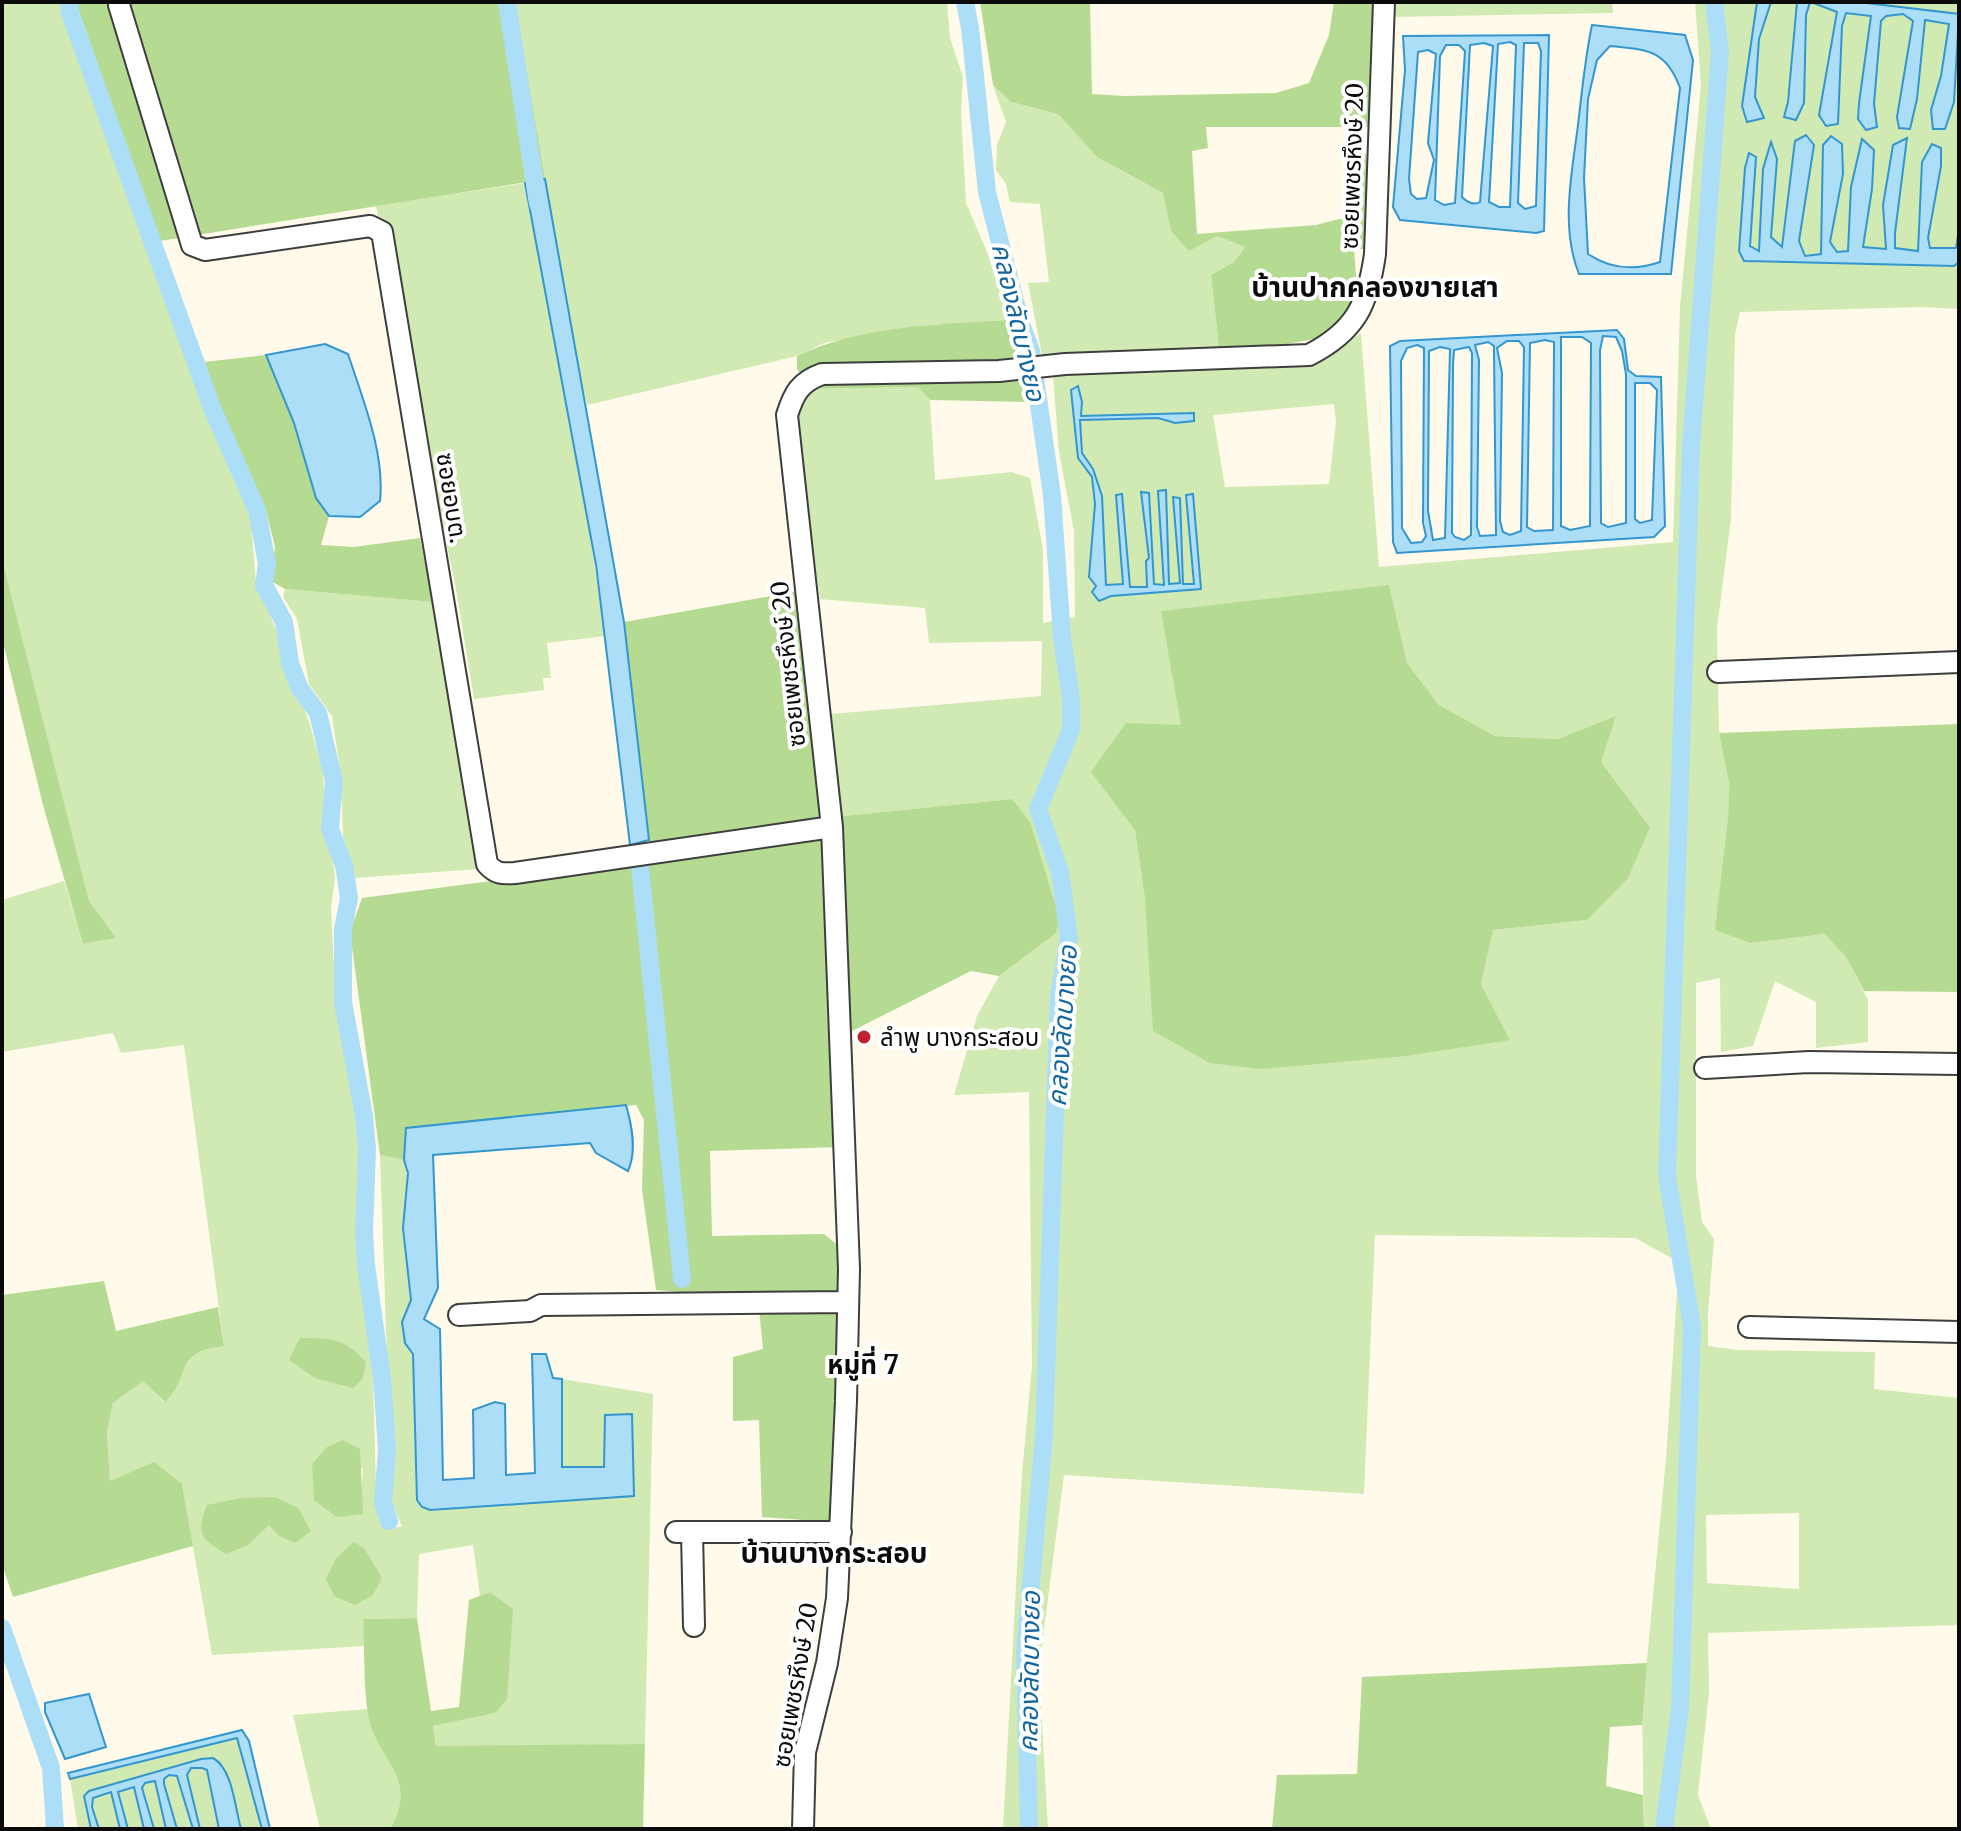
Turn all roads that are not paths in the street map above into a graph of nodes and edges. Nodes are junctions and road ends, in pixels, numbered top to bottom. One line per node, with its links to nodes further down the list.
1 (1384, 2): 5 (street, ซอยเพชรหึงษ์ 20)
2 (119, 5): 5 (street, ซอยอบต.)
3 (1959, 662): 4 (street)
4 (1718, 672)
5 (832, 827): 8 (street, ซอยเพชรหึงษ์ 20)
6 (1959, 1064): 7 (street)
7 (1705, 1068)
8 (848, 1302): 9 (street); 12 (street, ซอยเพชรหึงษ์ 20)
9 (459, 1315)
10 (1749, 1327): 11 (street)
11 (1959, 1332)
12 (841, 1532): 13 (street); 14 (street, ซอยเพชรหึงษ์ 20)
13 (694, 1626)
14 (803, 1829)

